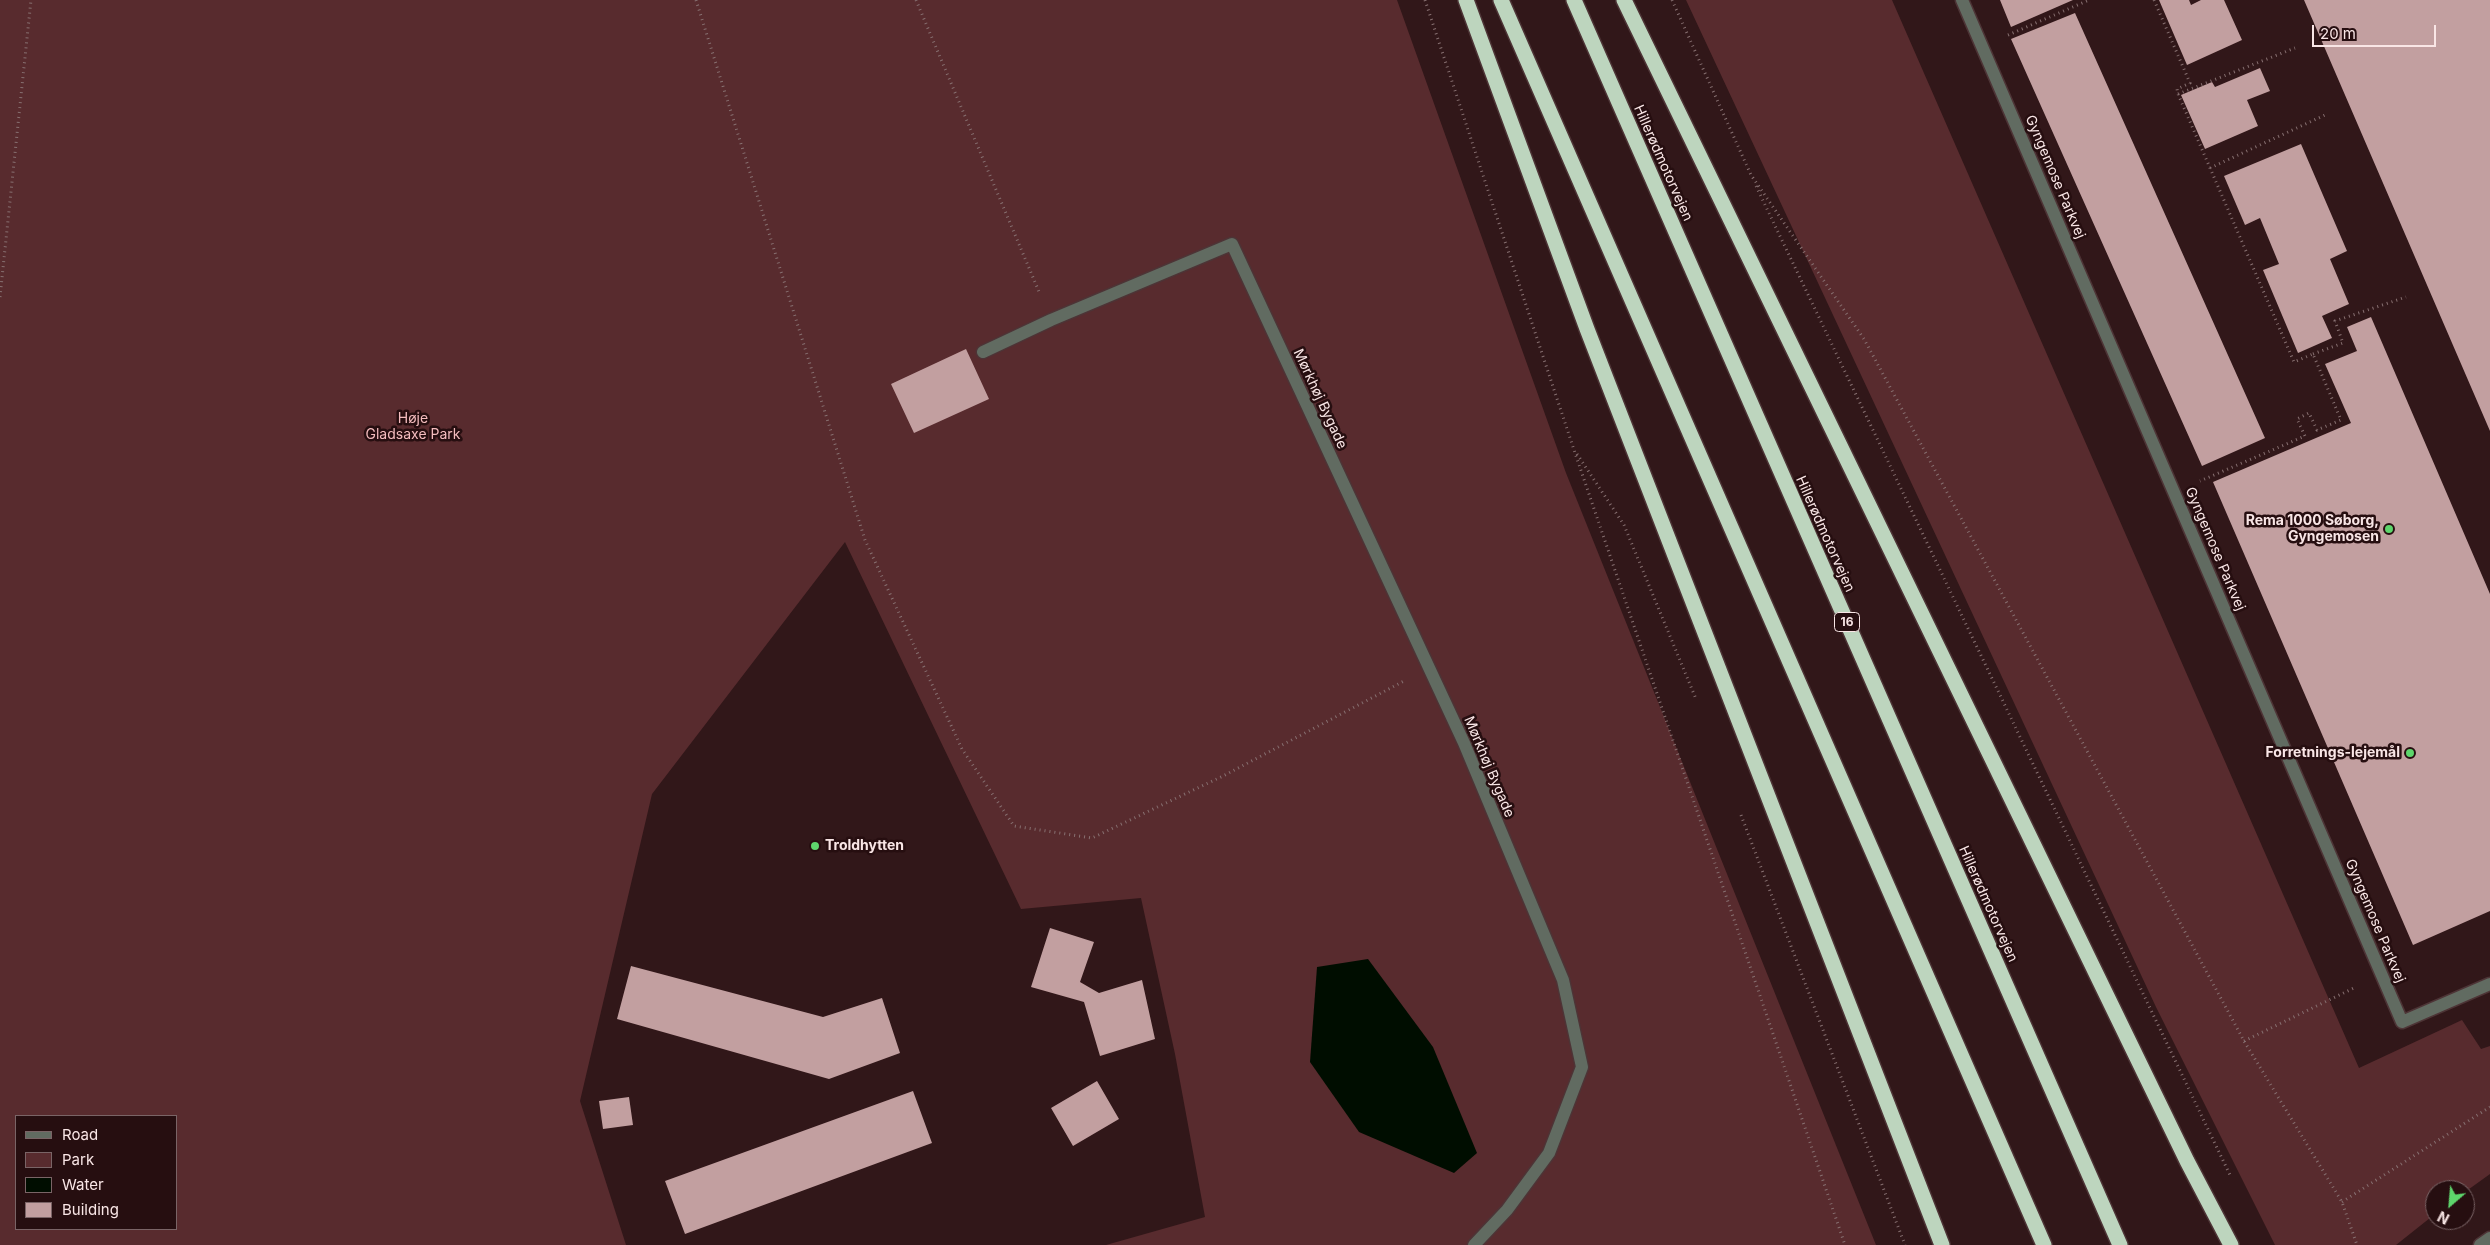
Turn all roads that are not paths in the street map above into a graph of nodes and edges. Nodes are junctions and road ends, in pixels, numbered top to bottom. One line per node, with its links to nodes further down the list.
1 (1466, 0): 10 (highway)
2 (1501, 0): 11 (highway)
3 (1574, 0): 12 (highway, Hillerødmotorvejen / 16)
4 (1624, 0): 13 (highway)
5 (1962, 0): 7 (street, Gyngemose Parkvej)
6 (983, 352): 9 (street, Mørkhøj Bygade)
7 (2490, 984)
8 (2490, 1238): 14 (street)
9 (1474, 1245)
10 (1942, 1245)
11 (2044, 1245)
12 (2120, 1245)
13 (2231, 1245)
14 (2480, 1245)

